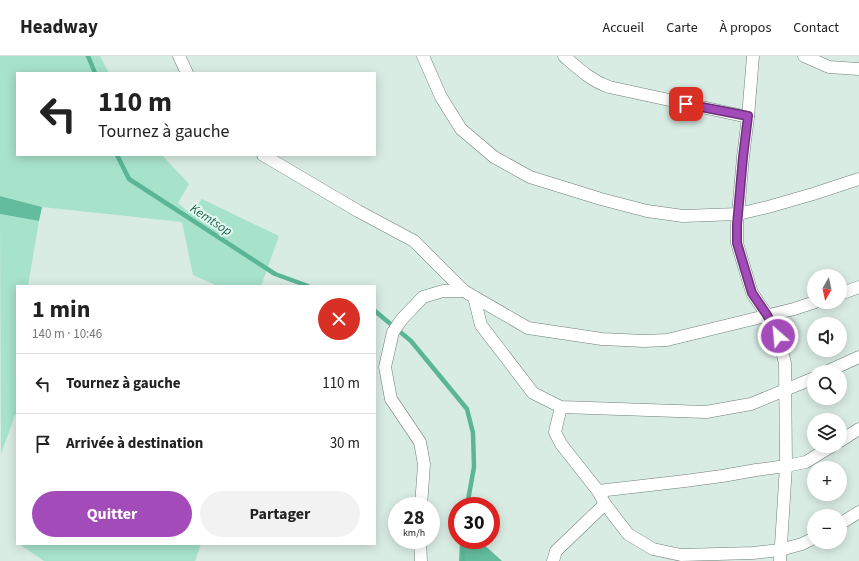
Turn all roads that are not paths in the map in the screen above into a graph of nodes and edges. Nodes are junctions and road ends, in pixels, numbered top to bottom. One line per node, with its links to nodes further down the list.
1 (179, 56): 7 (street)
2 (423, 56): 11 (street)
3 (564, 56): 8 (street)
4 (753, 56): 8 (street)
5 (804, 56): 6 (street)
6 (859, 69)
7 (187, 72)
8 (748, 116): 11 (street)
9 (265, 156): 14 (street)
10 (859, 179): 11 (street)
11 (738, 214): 16 (street)
12 (859, 287): 13 (street)
13 (847, 291)
14 (469, 294): 16 (street); 19 (street); 22 (street)
15 (807, 305): 16 (street)
16 (767, 315): 21 (street)
17 (859, 357): 18 (street)
18 (841, 365)
19 (380, 366): 28 (street)
20 (807, 381): 21 (street)
21 (786, 390): 22 (street); 26 (street)
22 (561, 407): 27 (street)
23 (859, 429): 24 (street)
24 (847, 437)
25 (821, 453): 26 (street)
26 (786, 466): 27 (street); 34 (street)
27 (598, 491): 29 (street)
28 (422, 497)
29 (605, 504): 34 (street); 36 (street)
30 (859, 512): 31 (street)
31 (847, 520)
32 (807, 542): 34 (street)
33 (420, 549): 35 (street)
34 (780, 556)
35 (421, 561)
36 (553, 561)

